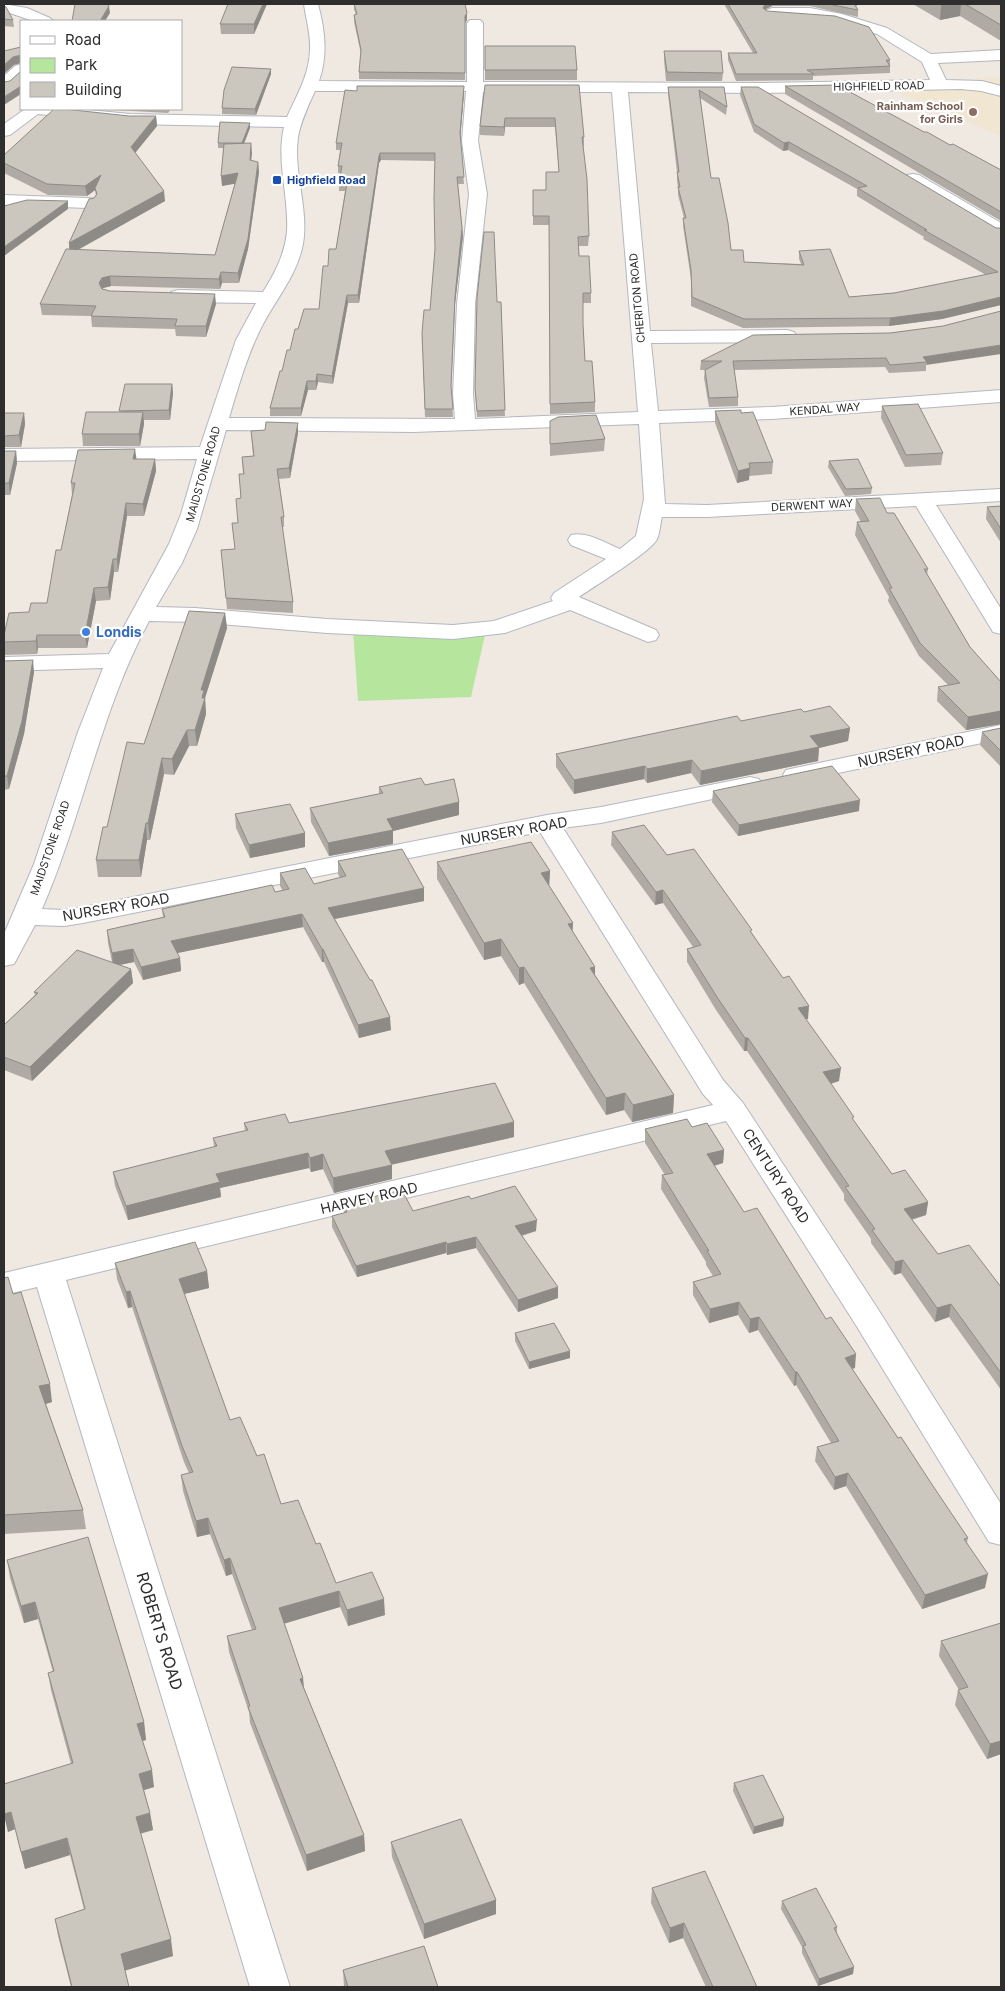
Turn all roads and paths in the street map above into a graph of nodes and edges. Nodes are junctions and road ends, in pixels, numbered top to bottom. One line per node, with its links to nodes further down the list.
1 (311, 4): 11 (street, MAIDSTONE ROAD)
2 (4, 7): 4 (street)
3 (772, 13): 7 (street)
4 (43, 20)
5 (475, 23): 12 (street)
6 (1001, 55): 7 (street)
7 (928, 59): 10 (street)
8 (20, 70): 9 (street)
9 (4, 84)
10 (941, 85): 14 (street, HIGHFIELD ROAD); 15 (street, HIGHFIELD ROAD)
11 (308, 86): 12 (street, HIGHFIELD ROAD); 19 (street, MAIDSTONE ROAD)
12 (475, 86): 13 (street, HIGHFIELD ROAD); 32 (street)
13 (620, 87): 14 (street, HIGHFIELD ROAD); 28 (street, CHERITON ROAD)
14 (762, 88): 16 (street)
15 (1001, 91)
16 (787, 105)
17 (34, 110): 20 (street)
18 (44, 110): 19 (street)
19 (293, 122): 26 (street, MAIDSTONE ROAD)
20 (4, 131)
21 (900, 172): 24 (street)
22 (4, 200): 23 (street)
23 (88, 202)
24 (1001, 230)
25 (161, 295): 26 (street)
26 (270, 298): 31 (street, MAIDSTONE ROAD)
27 (805, 336): 28 (street)
28 (640, 337): 30 (street, CHERITON ROAD)
29 (1001, 396): 30 (street, KENDAL WAY)
30 (648, 417): 32 (street, KENDAL WAY); 37 (street, CHERITON ROAD)
31 (217, 424): 32 (street, KENDAL WAY); 33 (street, MAIDSTONE ROAD)
32 (466, 425)
33 (210, 453): 34 (street); 41 (street, MAIDSTONE ROAD)
34 (4, 455)
35 (1001, 494): 36 (street, DERWENT WAY)
36 (922, 499): 37 (street, DERWENT WAY); 42 (street)
37 (653, 510): 39 (street, CHERITON ROAD)
38 (579, 540): 39 (street)
39 (622, 558): 40 (street, CHERITON ROAD)
40 (570, 602): 41 (street); 43 (street)
41 (141, 614): 44 (street, MAIDSTONE ROAD)
42 (1001, 627)
43 (648, 635)
44 (118, 662): 45 (street); 48 (street, MAIDSTONE ROAD)
45 (4, 664)
46 (1001, 732): 47 (street, NURSERY ROAD)
47 (547, 824): 48 (street, NURSERY ROAD); 50 (street, CENTURY ROAD)
48 (25, 916): 49 (street, MAIDSTONE ROAD)
49 (4, 958)
50 (734, 1110): 51 (street, HARVEY ROAD); 53 (street, CENTURY ROAD)
51 (49, 1274): 52 (street, HARVEY ROAD); 54 (street, ROBERTS ROAD)
52 (4, 1284)
53 (1001, 1532)
54 (270, 1987)

